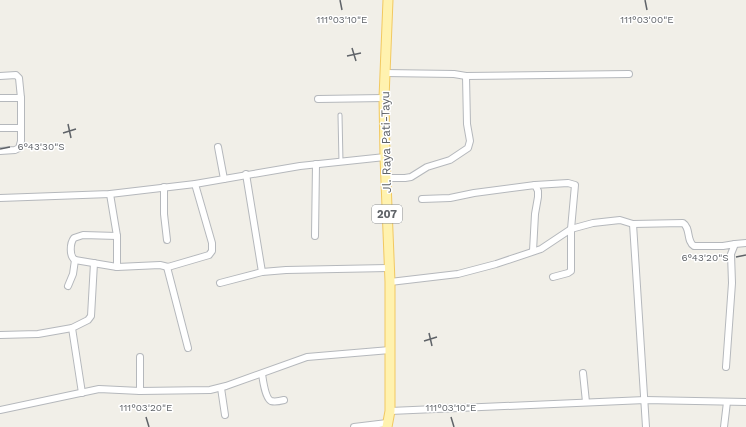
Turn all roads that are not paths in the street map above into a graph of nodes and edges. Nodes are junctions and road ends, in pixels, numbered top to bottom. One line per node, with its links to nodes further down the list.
1 (388, 0): 2 (main road, Jl. Raya Pati-Tayu / 207)
2 (385, 73): 5 (street); 8 (main road, Jl. Raya Pati-Tayu / 207)
3 (629, 74): 5 (street)
4 (0, 76): 7 (street)
5 (466, 76): 19 (street)
6 (0, 98): 7 (street)
7 (20, 98): 12 (street)
8 (384, 98): 9 (street); 15 (main road, Jl. Raya Pati-Tayu / 207)
9 (318, 99)
10 (340, 115): 16 (lane)
11 (0, 128): 12 (street)
12 (21, 128): 14 (street)
13 (218, 147): 20 (street)
14 (0, 151)
15 (385, 158): 16 (street); 19 (main road, Jl. Raya Pati-Tayu / 207)
16 (341, 162): 17 (street)
17 (316, 164): 18 (street); 30 (street)
18 (246, 174): 20 (street); 40 (street)
19 (386, 178): 39 (main road, Jl. Raya Pati-Tayu / 207)
20 (224, 179): 21 (street)
21 (195, 184): 23 (street); 38 (street)
22 (535, 185): 26 (street); 28 (street); 34 (street)
23 (164, 187): 24 (street); 31 (street)
24 (110, 194): 25 (street); 29 (street)
25 (0, 198)
26 (422, 200)
27 (633, 224): 28 (street); 33 (street); 57 (street)
28 (571, 229): 34 (street); 41 (street)
29 (117, 236): 35 (street); 37 (street)
30 (316, 236)
31 (167, 240)
32 (746, 243): 33 (street)
33 (735, 244): 50 (street)
34 (533, 251): 43 (street)
35 (75, 260): 36 (street); 44 (street)
36 (94, 263): 37 (street); 45 (street)
37 (117, 267): 38 (street)
38 (167, 267): 47 (street)
39 (388, 268): 40 (street); 43 (main road, Jl. Raya Pati-Tayu / 207)
40 (262, 272): 42 (street)
41 (553, 277)
42 (220, 282)
43 (390, 282): 48 (main road, Jl. Raya Pati-Tayu / 207)
44 (68, 286)
45 (72, 328): 46 (street); 55 (street)
46 (0, 335)
47 (188, 348)
48 (390, 350): 52 (street); 62 (main road, Jl. Raya Pati-Tayu / 207)
49 (140, 357): 54 (street)
50 (726, 367)
51 (583, 373): 58 (street)
52 (262, 374): 53 (street); 56 (street)
53 (221, 388): 54 (street); 63 (street)
54 (140, 391): 55 (street)
55 (82, 393): 61 (street)
56 (284, 400)
57 (645, 400): 58 (street); 59 (street); 66 (street)
58 (586, 402): 62 (street)
59 (727, 402): 60 (street); 67 (street)
60 (746, 402)
61 (0, 410)
62 (390, 411): 64 (main road, Jl. Raya Pati-Tayu / 207)
63 (225, 415)
64 (387, 425): 65 (street)
65 (354, 427)
66 (646, 427)
67 (724, 427)

